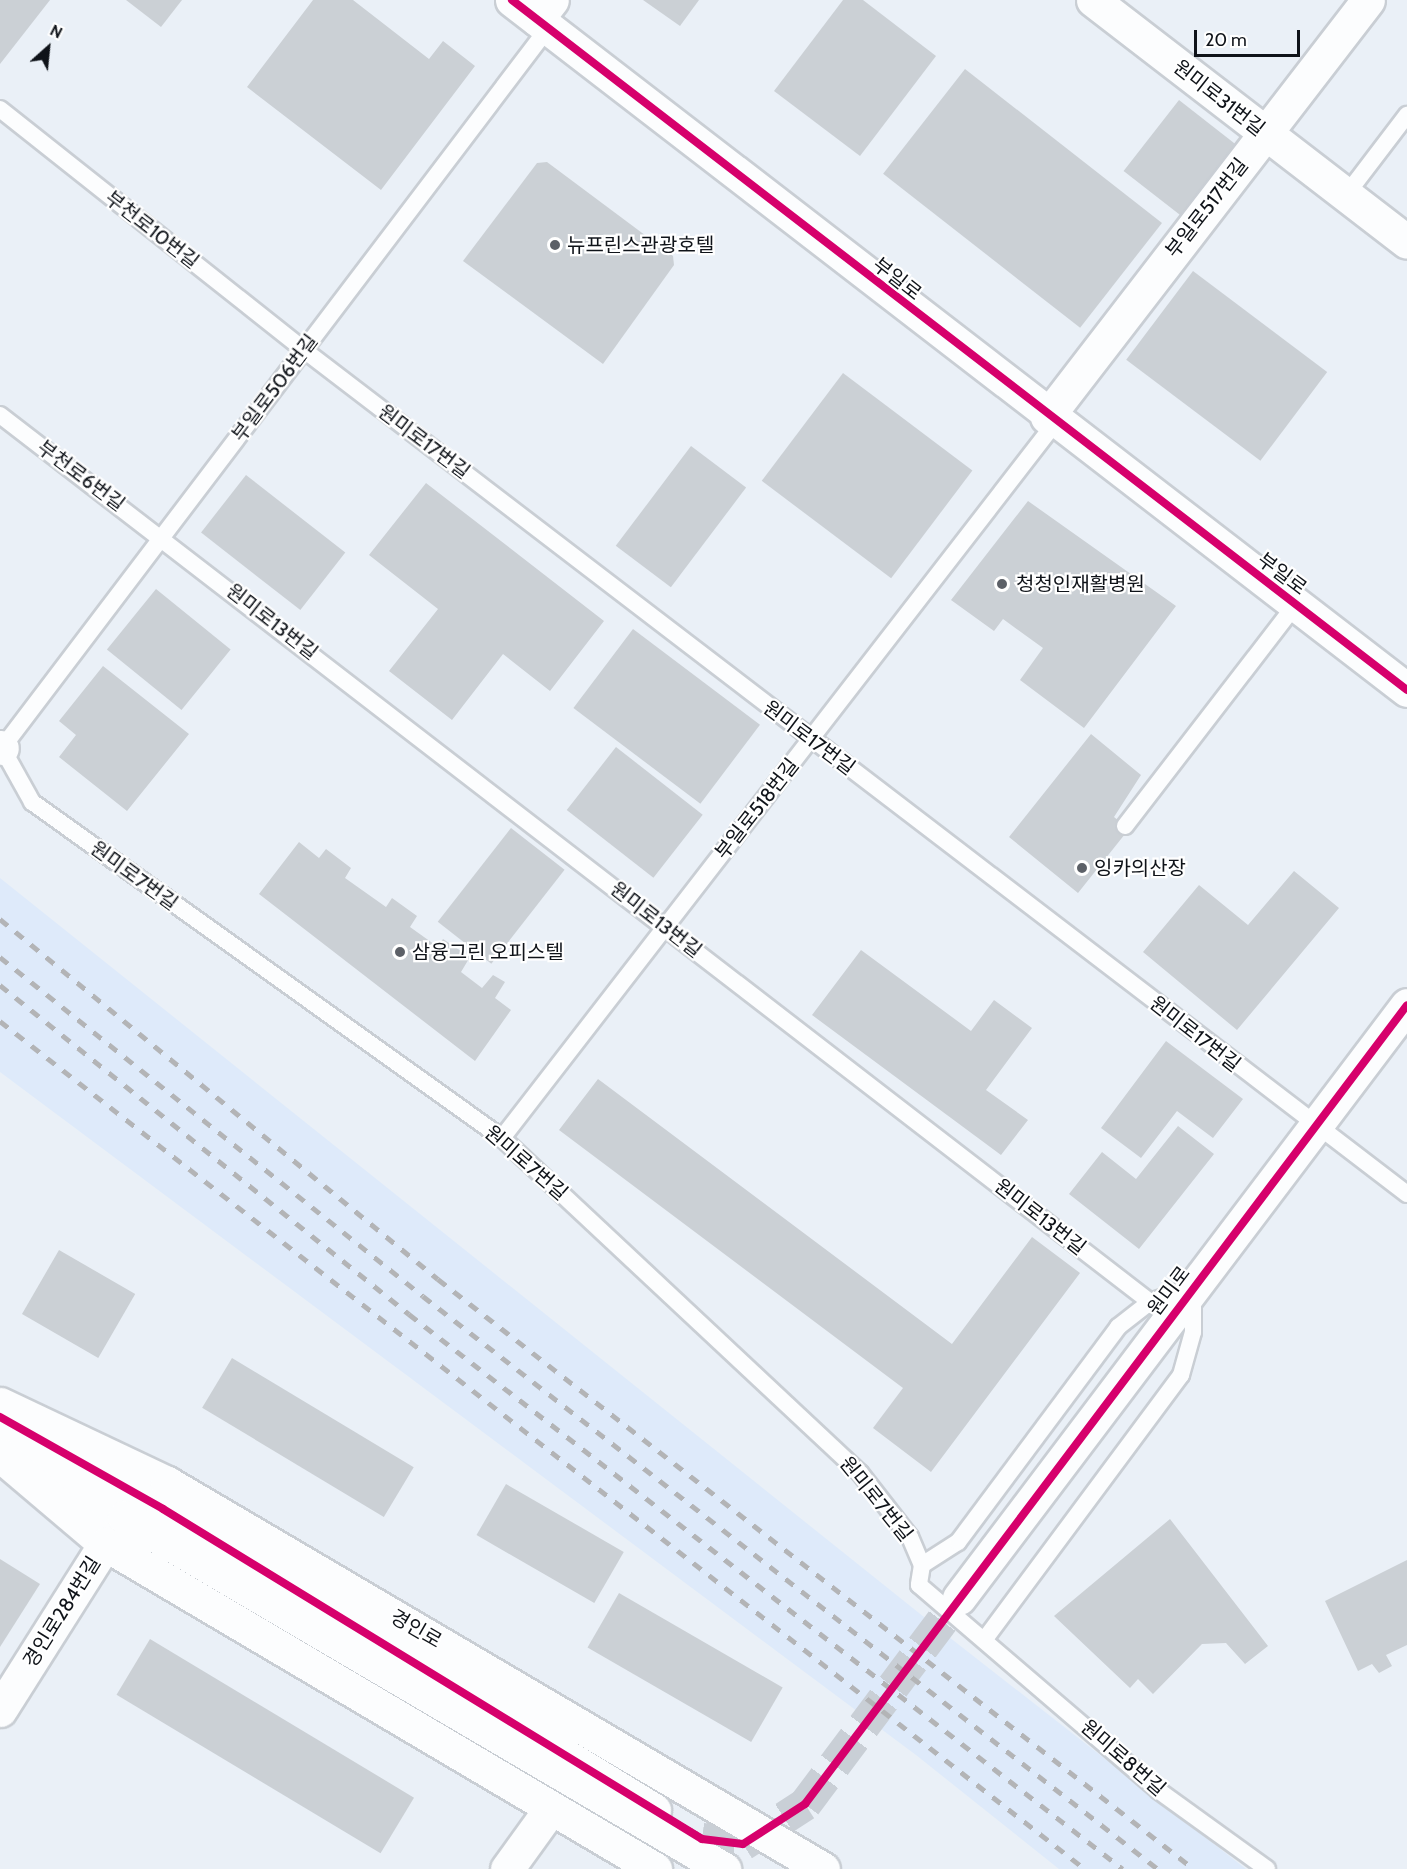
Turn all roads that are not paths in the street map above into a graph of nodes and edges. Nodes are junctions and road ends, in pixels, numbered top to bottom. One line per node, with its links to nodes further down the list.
1 (1093, 0): 6 (street, 원미로31번길)
2 (1368, 0): 6 (street, 부일로517번길)
3 (537, 12): 9 (lane, 부일로506번길); 11 (street, 부일로)
4 (0, 109): 9 (lane, 부천로10번길)
5 (1407, 115): 7 (lane)
6 (1265, 133): 7 (street, 원미로31번길); 11 (street, 부일로517번길)
7 (1346, 195): 8 (street, 원미로31번길)
8 (1407, 242)
9 (304, 350): 12 (lane, 부일로506번길); 15 (lane, 원미로17번길)
10 (0, 415): 12 (lane, 부천로6번길)
11 (1051, 420): 13 (street, 부일로); 15 (lane, 부일로518번길)
12 (162, 537): 16 (lane, 부일로506번길); 18 (lane, 원미로13번길)
13 (1295, 605): 14 (street, 부일로); 17 (lane, 부일로)
14 (1407, 690)
15 (811, 739): 18 (lane, 부일로518번길); 20 (lane, 원미로17번길)
16 (1, 748): 21 (lane, 원미로7번길)
17 (1125, 826)
18 (665, 927): 21 (lane, 부일로518번길); 24 (lane, 원미로13번길)
19 (1407, 1005): 20 (street, 원미로)
20 (1315, 1126): 22 (lane, 원미로17번길); 23 (street, 원미로)
21 (502, 1138): 30 (lane, 원미로7번길)
22 (1407, 1194)
23 (1193, 1287): 24 (lane); 31 (street, 원미로); 32 (lane)
24 (1150, 1302): 30 (lane)
25 (0, 1404): 39 (street, 경인로)
26 (0, 1416): 35 (street)
27 (0, 1432): 38 (street)
28 (0, 1455): 29 (street)
29 (105, 1544): 33 (street, 경인로284번길); 34 (street)
30 (922, 1565): 32 (lane, 원미로7번길)
31 (959, 1598)
32 (986, 1638): 40 (lane, 원미로8번길)
33 (0, 1710)
34 (552, 1808): 36 (street); 37 (street)
35 (702, 1839)
36 (507, 1869)
37 (655, 1869)
38 (724, 1869)
39 (824, 1869)
40 (1267, 1869)

